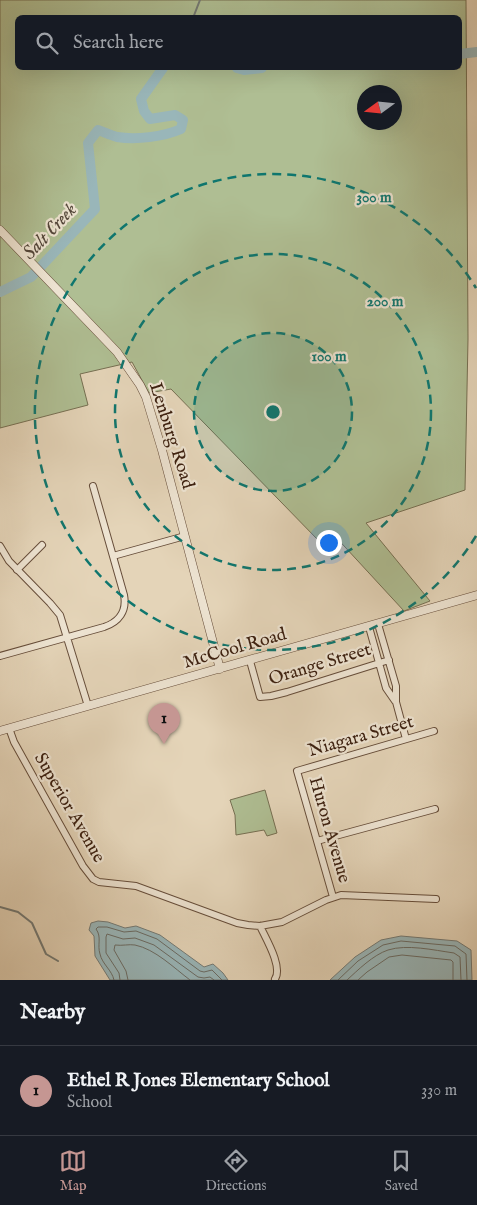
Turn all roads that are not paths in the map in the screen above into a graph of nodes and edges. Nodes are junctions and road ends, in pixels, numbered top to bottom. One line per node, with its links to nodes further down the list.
1 (0, 230): 3 (street, Lenburg Road)
2 (93, 486): 6 (street)
3 (185, 536): 6 (street); 16 (street, Lenburg Road)
4 (42, 545): 7 (street)
5 (0, 546): 7 (street)
6 (113, 556): 11 (street)
7 (17, 570): 11 (street)
8 (477, 595): 9 (street, McCool Road)
9 (378, 624): 10 (street, McCool Road); 13 (street)
10 (369, 626): 14 (street, McCool Road); 15 (street)
11 (68, 638): 12 (street); 18 (street)
12 (0, 656)
13 (389, 660): 15 (street, Orange Street); 17 (street)
14 (250, 661): 15 (street, Orange Street); 16 (street, McCool Road)
15 (379, 663): 17 (street)
16 (220, 669): 18 (street, McCool Road)
17 (396, 702): 22 (street)
18 (88, 706): 19 (street, McCool Road)
19 (9, 728): 20 (street, McCool Road); 28 (street, Superior Avenue)
20 (0, 731)
21 (434, 731): 22 (street, Niagara Street)
22 (406, 740): 23 (street, Niagara Street)
23 (296, 771): 25 (street, Huron Avenue)
24 (435, 809): 25 (street)
25 (317, 841): 26 (street, Huron Avenue)
26 (333, 897): 27 (street); 28 (street)
27 (436, 899)
28 (260, 926): 29 (street)
29 (275, 979)

